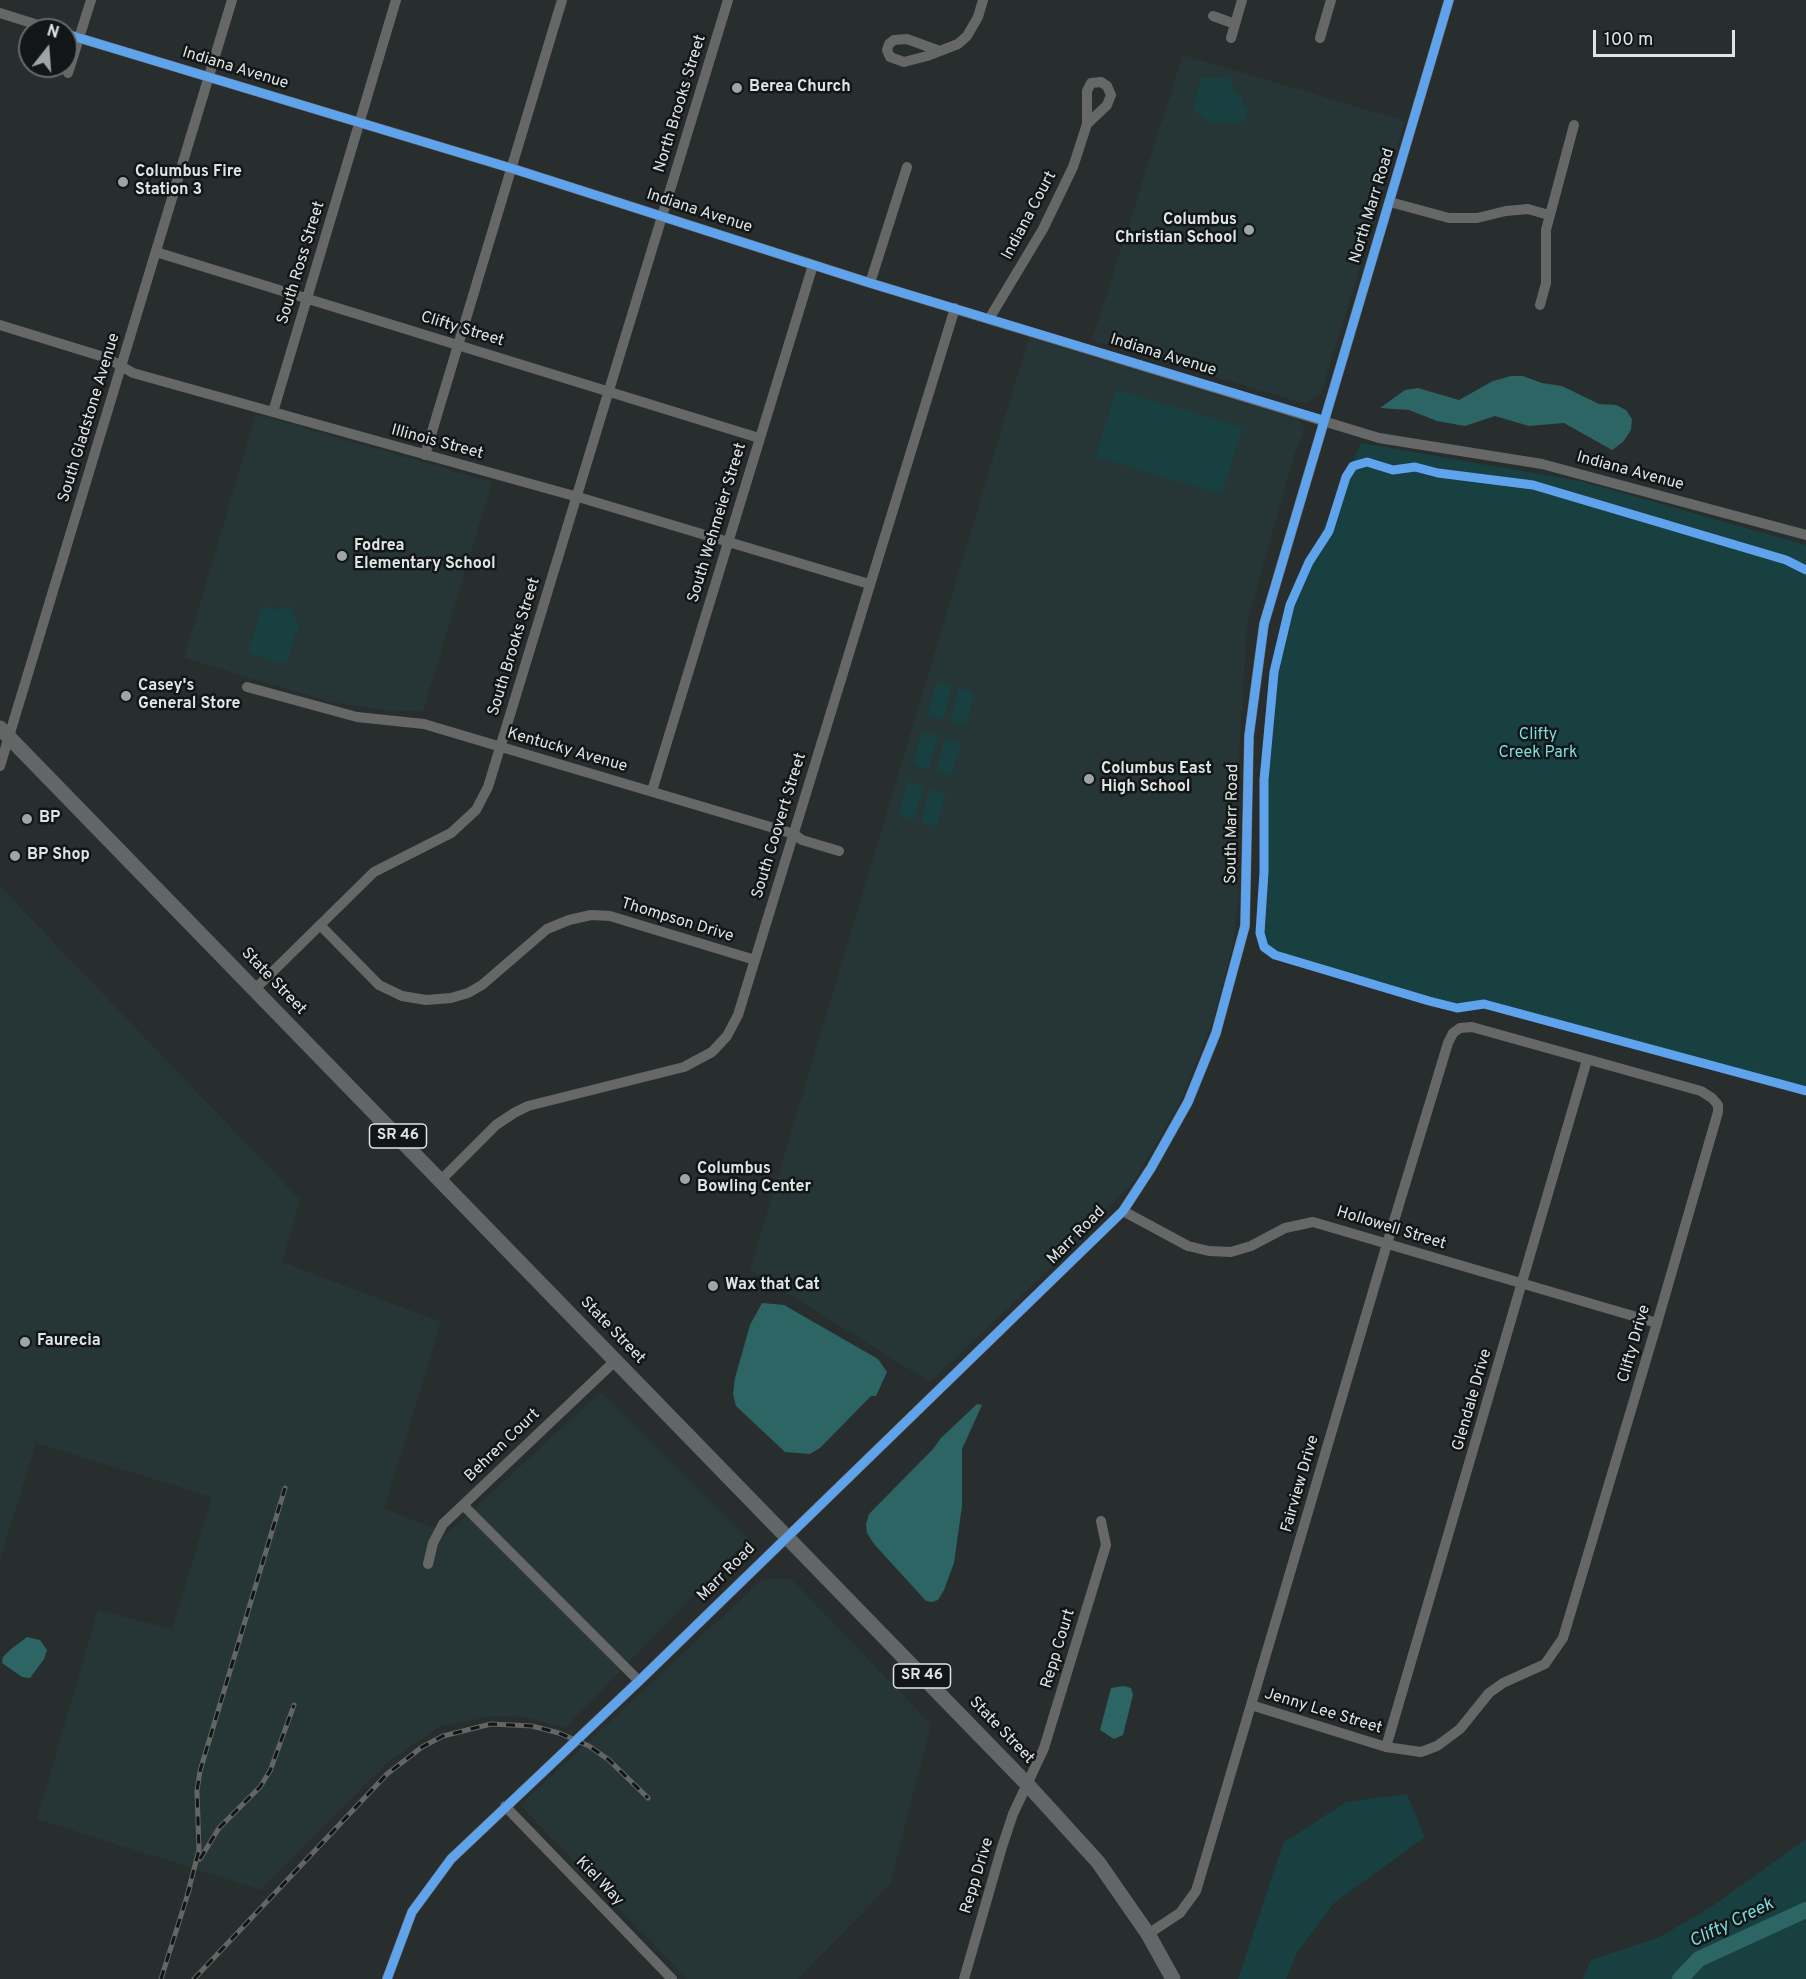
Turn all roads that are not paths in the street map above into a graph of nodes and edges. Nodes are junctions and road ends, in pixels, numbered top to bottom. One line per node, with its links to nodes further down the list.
1 (91, 0): 14 (street)
2 (232, 0): 19 (street, South Gladstone Avenue)
3 (396, 0): 20 (street, South Ross Street)
4 (562, 0): 24 (street)
5 (728, 0): 27 (street, North Brooks Street)
6 (983, 0): 18 (street)
7 (1242, 0): 13 (street)
8 (1331, 0): 16 (street)
9 (1449, 0): 25 (street, North Marr Road)
10 (0, 13): 12 (street)
11 (1213, 16): 13 (street)
12 (18, 19)
13 (1235, 24): 15 (street)
14 (80, 38): 17 (street); 19 (street, Indiana Avenue)
15 (1231, 38)
16 (1320, 38)
17 (78, 44)
18 (937, 50)
19 (209, 77): 20 (street, Indiana Avenue); 28 (street, South Gladstone Avenue)
20 (359, 123): 24 (street, Indiana Avenue); 31 (street, South Ross Street)
21 (1087, 124): 34 (street, Indiana Court)
22 (1574, 125): 26 (street)
23 (907, 167): 30 (street)
24 (511, 168): 27 (street, Indiana Avenue); 36 (street)
25 (1390, 202): 26 (street); 40 (street, North Marr Road)
26 (1549, 215): 32 (street)
27 (662, 216): 29 (street, Indiana Avenue); 38 (street, South Brooks Street)
28 (156, 252): 31 (street, Clifty Street); 37 (street, South Gladstone Avenue)
29 (813, 265): 30 (street, Indiana Avenue); 41 (street, South Wehmeier Street)
30 (870, 283): 33 (street, Indiana Avenue)
31 (307, 298): 36 (street, Clifty Street); 39 (street, South Ross Street)
32 (1540, 305)
33 (955, 308): 34 (street, Indiana Avenue); 46 (street, South Coovert Street)
34 (989, 318): 40 (street, Indiana Avenue)
35 (0, 325): 37 (street, Illinois Street)
36 (458, 345): 38 (street, Clifty Street); 42 (street)
37 (121, 366): 39 (street, Illinois Street); 48 (street, South Gladstone Avenue)
38 (609, 391): 41 (street, Clifty Street); 43 (street, South Brooks Street)
39 (273, 412): 42 (street, Illinois Street)
40 (1323, 420): 44 (street, Indiana Avenue); 60 (street, South Marr Road)
41 (759, 438): 45 (street, South Wehmeier Street)
42 (425, 455): 43 (street, Illinois Street)
43 (577, 496): 45 (street, Illinois Street); 49 (street, South Brooks Street)
44 (1806, 536)
45 (728, 542): 46 (street, Illinois Street); 51 (street, South Wehmeier Street)
46 (869, 584): 52 (street, South Coovert Street)
47 (248, 687): 49 (street, Kentucky Avenue)
48 (4, 733): 50 (street, South Gladstone Avenue); 56 (highway, State Street / SR 46)
49 (500, 747): 51 (street, Kentucky Avenue); 54 (street, South Brooks Street)
50 (0, 766)
51 (652, 791): 52 (street, Kentucky Avenue)
52 (794, 834): 53 (street, Kentucky Avenue); 55 (street, South Coovert Street)
53 (839, 851)
54 (320, 925): 55 (street, Thompson Drive); 56 (street, South Brooks Street)
55 (755, 960): 59 (street, South Coovert Street)
56 (255, 989): 59 (highway, State Street / SR 46)
57 (1460, 1028): 58 (street, Clifty Drive); 61 (street, Fairview Drive)
58 (1587, 1060): 62 (street, Glendale Drive); 63 (street, Clifty Drive)
59 (441, 1180): 64 (highway, State Street / SR 46)
60 (1123, 1211): 61 (street, Hollowell Street); 67 (street, Marr Road)
61 (1387, 1244): 62 (street, Hollowell Street); 70 (street, Fairview Drive)
62 (1522, 1283): 63 (street, Hollowell Street); 71 (street, Glendale Drive)
63 (1657, 1323): 71 (street, Clifty Drive)
64 (616, 1360): 65 (street, Behren Court); 67 (highway, State Street / SR 46)
65 (463, 1505): 68 (street, Behren Court); 69 (street)
66 (1101, 1521): 72 (street, Repp Court)
67 (785, 1537): 69 (street, Marr Road); 72 (highway, State Street / SR 46)
68 (428, 1564)
69 (639, 1681): 73 (street, Marr Road)
70 (1251, 1705): 71 (street, Jenny Lee Street); 74 (street, Fairview Drive)
71 (1386, 1747)
72 (1027, 1784): 74 (highway, State Street / SR 46); 77 (street, Repp Drive)
73 (505, 1806): 75 (street, Marr Road); 76 (street, Kiel Way)
74 (1148, 1934): 78 (highway, State Street / SR 46)
75 (387, 1979)
76 (672, 1979)
77 (964, 1979)
78 (1173, 1979)

